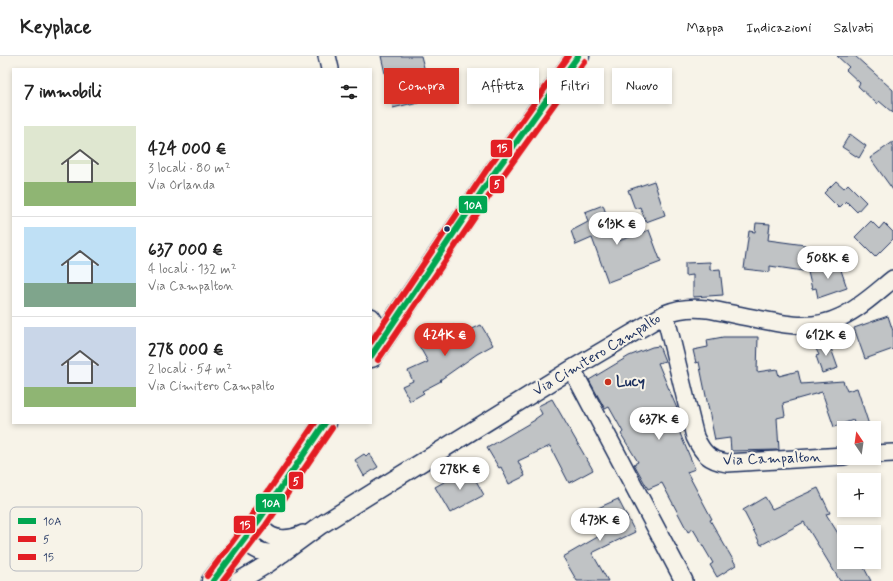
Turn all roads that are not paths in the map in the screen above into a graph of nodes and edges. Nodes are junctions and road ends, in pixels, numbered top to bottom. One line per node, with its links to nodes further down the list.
1 (327, 56): 3 (street)
2 (578, 56): 7 (main road)
3 (330, 68)
4 (893, 279): 5 (street, Via Cimitero Campalto)
5 (665, 314): 9 (street, Via Cimitero Campalto); 13 (street, Via Campalton)
6 (372, 318): 7 (street)
7 (386, 334): 8 (main road)
8 (372, 355)
9 (572, 369): 15 (street, Via Cimitero Campalto); 20 (street)
10 (324, 424): 14 (main road)
11 (893, 453): 12 (street)
12 (881, 454)
13 (837, 456)
14 (259, 520): 15 (street, Via Cimitero Campalto); 16 (main road)
15 (321, 525): 17 (street, Via Cimitero Campalto)
16 (244, 541): 17 (street); 18 (main road)
17 (283, 553): 19 (street, Via Cimitero Campalto)
18 (213, 581)
19 (239, 581)
20 (684, 581)

